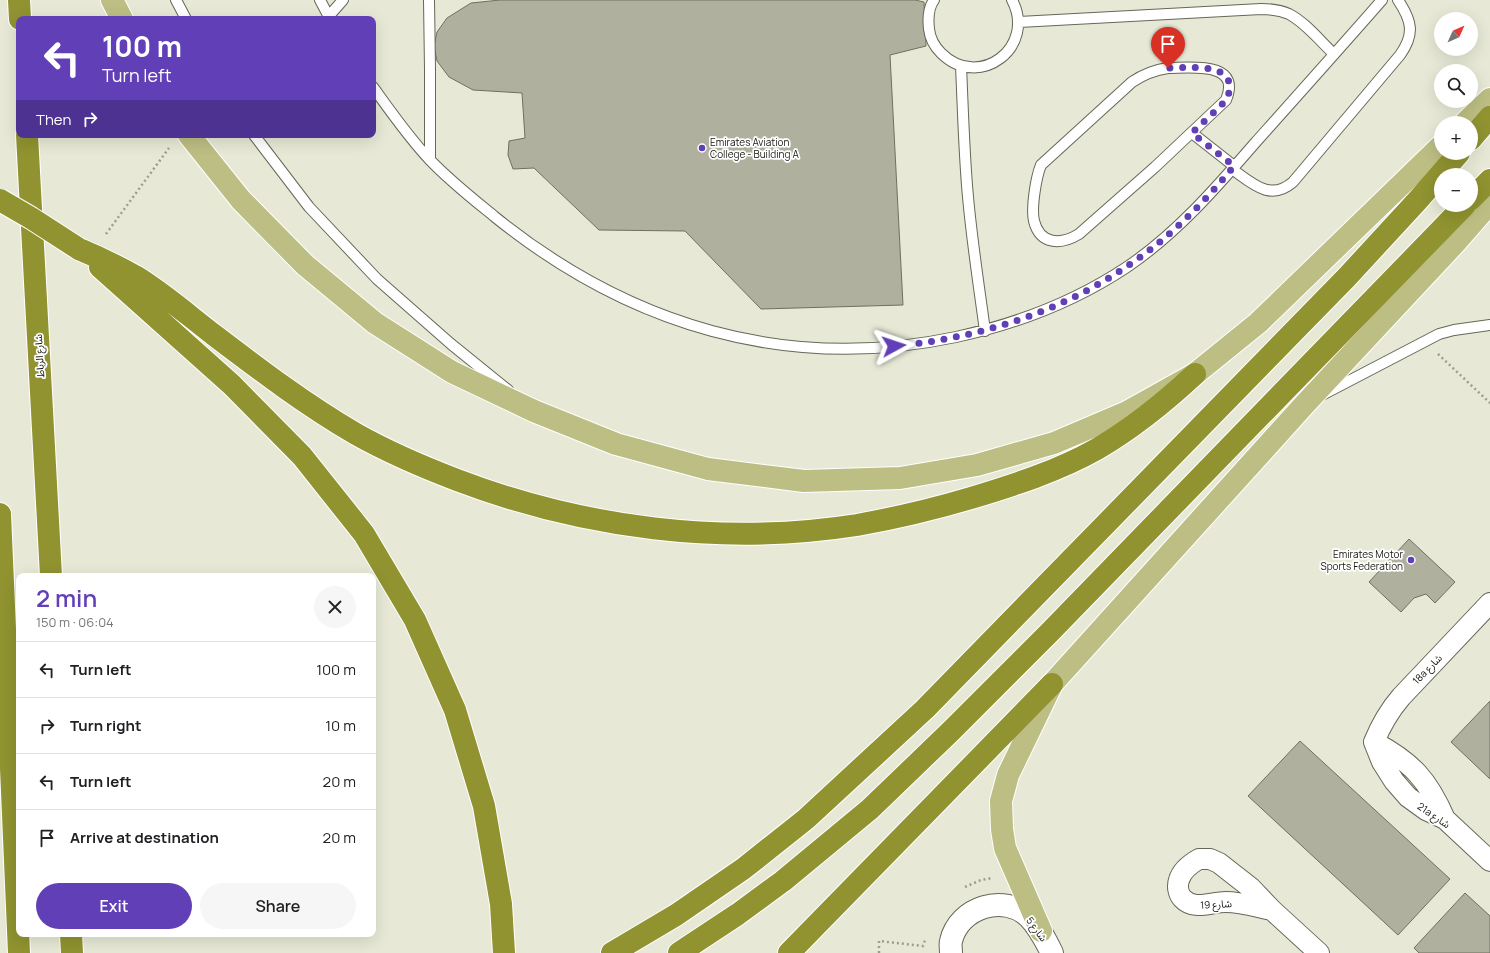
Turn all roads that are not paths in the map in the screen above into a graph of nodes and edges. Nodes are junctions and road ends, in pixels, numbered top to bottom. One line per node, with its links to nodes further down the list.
1 (19, 0): 11 (highway)
2 (112, 0): 12 (main road)
3 (176, 0): 13 (lane)
4 (320, 0): 14 (lane)
5 (344, 0): 15 (lane)
6 (429, 0): 29 (lane)
7 (934, 0): 18 (lane)
8 (1012, 0): 16 (lane)
9 (1382, 0): 17 (lane)
10 (1398, 0): 31 (lane)
11 (20, 16)
12 (120, 16)
13 (184, 16)
14 (328, 16)
15 (331, 16)
16 (1019, 22): 17 (lane); 18 (lane)
17 (1334, 54): 31 (lane)
18 (961, 66): 39 (lane)
19 (376, 91): 29 (lane)
20 (1490, 99): 21 (main road)
21 (1472, 116)
22 (1490, 117): 23 (highway)
23 (1478, 131)
24 (1192, 133): 24 (lane); 31 (lane)
25 (27, 138): 44 (highway, شارع الرباط)
26 (191, 138): 42 (main road)
27 (256, 138): 42 (lane)
28 (1434, 153): 40 (main road)
29 (430, 160): 39 (lane)
30 (1453, 160): 57 (highway)
31 (1233, 168): 39 (lane)
32 (1490, 180): 33 (highway)
33 (1478, 192)
34 (0, 200): 37 (highway, bridge)
35 (1490, 203): 41 (main road)
36 (1458, 212): 58 (highway)
37 (79, 249): 40 (highway); 56 (highway)
38 (1490, 325): 41 (lane)
39 (985, 331)
40 (1195, 374): 42 (main road)
41 (1305, 404): 46 (main road)
42 (534, 411)
43 (0, 514): 49 (highway)
44 (51, 573)
45 (1490, 603): 47 (street, 18a شارع)
46 (1052, 684): 51 (main road); 59 (highway)
47 (1374, 742): 48 (street, 21a شارع)
48 (1490, 861)
49 (16, 879)
50 (1272, 910): 62 (street)
51 (1041, 931): 60 (street, شارع 5); 61 (street, شارع 5)
52 (18, 937): 54 (highway)
53 (71, 937): 55 (highway)
54 (19, 953)
55 (72, 953)
56 (504, 953)
57 (612, 953)
58 (679, 953)
59 (789, 953)
60 (951, 953)
61 (1052, 953)
62 (1319, 953)

